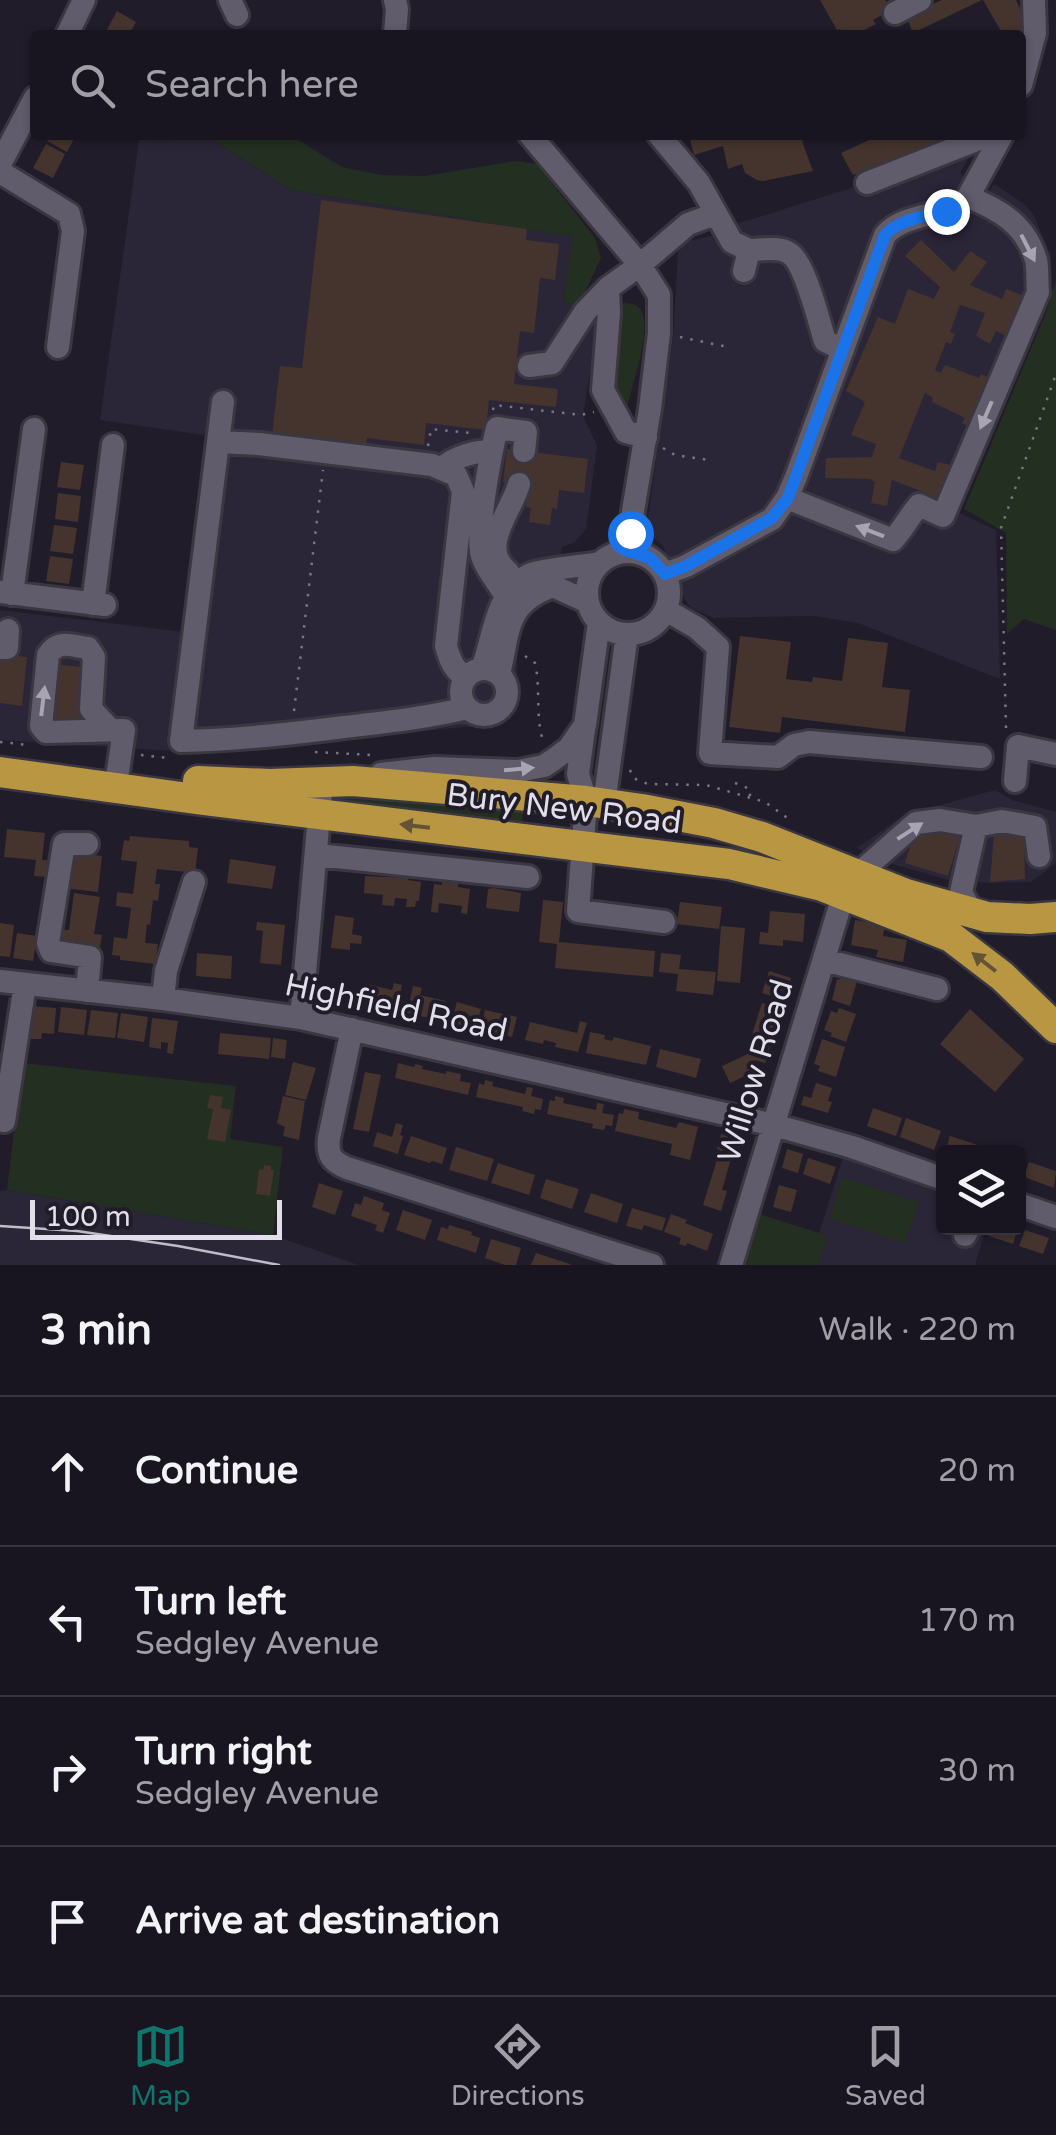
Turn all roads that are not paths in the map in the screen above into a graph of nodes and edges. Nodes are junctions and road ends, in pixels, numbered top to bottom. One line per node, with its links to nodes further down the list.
1 (396, 0): 7 (street)
2 (920, 0): 5 (street)
3 (1034, 0): 8 (street)
4 (77, 3): 6 (street)
5 (895, 12)
6 (69, 30)
7 (396, 30)
8 (1026, 66)
9 (30, 107): 14 (street)
10 (534, 140): 19 (street)
11 (663, 140): 18 (street)
12 (976, 140): 16 (street)
13 (1000, 140): 17 (street)
14 (0, 164)
15 (0, 172): 21 (street)
16 (867, 183)
17 (968, 197): 22 (street); 33 (street, one-way to 33)
18 (715, 214): 19 (street); 22 (street)
19 (640, 265): 20 (street); 27 (street)
20 (608, 288): 23 (street); 27 (street)
21 (60, 347)
22 (843, 350): 33 (street)
23 (529, 366)
24 (223, 402): 28 (street)
25 (34, 429): 38 (street)
26 (493, 433): 30 (street); 31 (street); 39 (street)
27 (646, 437): 34 (street)
28 (218, 442): 31 (street); 44 (street)
29 (113, 445): 38 (street)
30 (524, 451)
31 (434, 462): 43 (street)
32 (520, 484): 37 (street)
33 (788, 498): 36 (street)
34 (629, 551): 35 (street); 36 (street)
35 (600, 562): 37 (street); 41 (street)
36 (665, 574): 40 (street)
37 (525, 578): 39 (street)
38 (6, 593)
39 (506, 597): 43 (street)
40 (666, 610): 42 (street); 48 (street)
41 (594, 612): 42 (street); 43 (street); 45 (street)
42 (627, 634): 55 (street)
43 (482, 674): 44 (street); 44 (street)
44 (467, 708)
45 (585, 725): 51 (street, one-way to 45); 55 (street)
46 (110, 730): 50 (street)
47 (1056, 754): 52 (street)
48 (981, 757)
49 (11, 773): 50 (highway, Bury New Road); 54 (highway, Bury New Road)
50 (118, 778): 53 (highway, Bury New Road)
51 (353, 781): 53 (highway, Bury New Road); 55 (highway, Bury New Road)
52 (1014, 781)
53 (322, 782): 54 (street)
54 (319, 814): 55 (highway, Bury New Road, one-way to 54); 58 (street)
55 (592, 818): 62 (highway, Bury New Road); 62 (highway, Bury New Road); 66 (street)
56 (976, 826): 59 (street); 62 (street, one-way to 56); 64 (street)
57 (88, 844): 71 (street)
58 (316, 854): 60 (street); 73 (street)
59 (1039, 856)
60 (528, 877)
61 (194, 882): 72 (street)
62 (850, 886): 64 (highway, Bury New Road); 67 (street, Willow Road); 74 (highway, Bury New Road, one-way to 62)
63 (1056, 894): 64 (highway)
64 (973, 903): 65 (highway, Bury New Road)
65 (1056, 917)
66 (664, 922)
67 (824, 960): 70 (street); 77 (street, Willow Road)
68 (0, 981): 69 (street, Highfield Road)
69 (25, 984): 71 (street, Highfield Road); 76 (street)
70 (937, 989)
71 (87, 991): 72 (street, Highfield Road)
72 (163, 998): 73 (street, Highfield Road)
73 (300, 1018): 75 (street, Highfield Road)
74 (1056, 1028)
75 (352, 1029): 77 (street, Highfield Road); 81 (street)
76 (0, 1120)
77 (774, 1125): 78 (street, Highfield Road); 82 (street, Willow Road)
78 (936, 1175)
79 (1026, 1207): 80 (street)
80 (1056, 1217)
81 (652, 1265)
82 (731, 1265)

